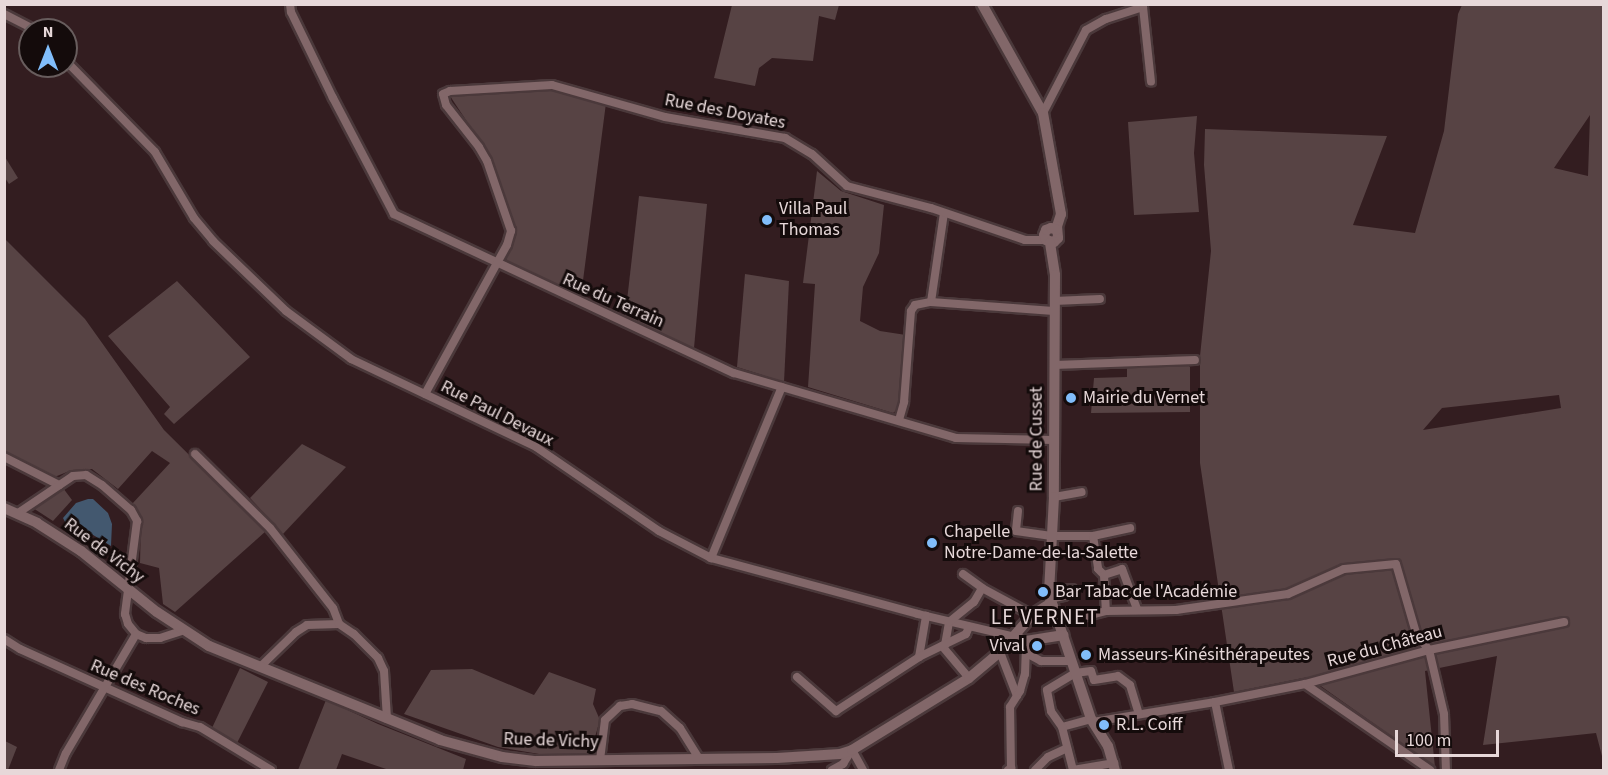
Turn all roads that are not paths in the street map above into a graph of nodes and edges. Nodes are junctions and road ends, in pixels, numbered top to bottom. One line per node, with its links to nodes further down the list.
1 (290, 4): 10 (street, Rue du Terrain)
2 (982, 4): 7 (street, Rue de Cusset)
3 (4, 14): 4 (street)
4 (18, 21)
5 (78, 73): 17 (street, Rue Paul Devaux)
6 (1151, 82): 7 (street)
7 (1043, 113): 9 (street, Rue de Cusset)
8 (944, 213): 9 (street, Rue des Doyates); 10 (street, Rue des Doyates); 12 (street)
9 (1051, 235): 13 (street, Rue de Cusset)
10 (496, 264): 16 (street, Rue du Terrain); 17 (street)
11 (1100, 299): 13 (street)
12 (931, 302): 13 (street); 18 (street)
13 (1054, 306): 15 (street, Rue de Cusset)
14 (1195, 360): 15 (street)
15 (1054, 365): 19 (street, Rue de Cusset)
16 (782, 387): 18 (street, Rue du Terrain); 31 (street)
17 (425, 394): 31 (street, Rue Paul Devaux)
18 (899, 420): 19 (street, Rue du Terrain)
19 (1054, 440): 24 (street, Rue de Cusset)
20 (195, 454): 45 (street)
21 (4, 457): 22 (street)
22 (59, 485): 27 (street); 36 (street)
23 (1082, 492): 24 (street)
24 (1054, 497): 29 (street, Rue de Cusset)
25 (4, 508): 27 (street, Rue de Vichy)
26 (1018, 510): 29 (street)
27 (18, 513): 36 (street, Rue de Vichy)
28 (1130, 528): 30 (street)
29 (1050, 536): 30 (street); 37 (street, Rue de Cusset)
30 (1093, 536): 33 (street)
31 (711, 558): 41 (street, Rue Paul Devaux)
32 (963, 574): 34 (street)
33 (1104, 575): 38 (street); 39 (street)
34 (982, 588): 40 (street); 42 (street)
35 (1072, 588): 37 (street)
36 (128, 589): 47 (street, Rue de Vichy); 48 (street)
37 (1050, 601): 40 (street); 44 (street)
38 (1137, 609): 39 (street); 53 (street)
39 (1106, 611): 44 (street)
40 (1032, 615): 51 (street, Rue de Vichy)
41 (926, 616): 42 (street, Rue Paul Devaux); 56 (street)
42 (949, 622): 46 (street, Rue Paul Devaux); 52 (street)
43 (1564, 622): 53 (street, Rue du Château)
44 (1059, 623): 49 (street)
45 (339, 624): 58 (street); 67 (street)
46 (969, 627): 51 (street, Rue Paul Devaux); 52 (street)
47 (182, 631): 48 (street); 58 (street, Rue de Vichy)
48 (136, 634): 63 (street)
49 (1064, 634): 51 (street); 57 (street)
50 (4, 639): 63 (street, Rue des Roches)
51 (1021, 639): 54 (street, Rue de Vichy); 55 (street)
52 (944, 646): 56 (street); 61 (street)
53 (1429, 650): 62 (street, Rue du Château); 85 (street)
54 (1000, 652): 61 (street, Rue de Vichy); 64 (street)
55 (1026, 653): 57 (street); 64 (street)
56 (919, 657): 60 (street)
57 (1072, 661): 59 (street)
58 (260, 667): 67 (street, Rue de Vichy)
59 (1075, 673): 66 (street); 68 (street); 69 (street)
60 (798, 677)
61 (969, 678): 71 (street, Rue de Vichy)
62 (1305, 684): 65 (street, Rue du Château); 84 (street)
63 (105, 687): 78 (street); 79 (street, Rue des Roches)
64 (1017, 696): 81 (street)
65 (1215, 702): 66 (street, Rue du Château); 83 (street)
66 (1139, 714): 68 (street, Rue du Château)
67 (387, 719): 74 (street, Rue de Vichy)
68 (1092, 720): 69 (street, Rue du Château); 75 (street)
69 (1062, 727): 70 (street)
70 (1067, 748): 77 (street); 82 (street)
71 (852, 750): 72 (street, Rue de Vichy); 76 (street); 80 (street)
72 (829, 755): 73 (street, Rue de Vichy); 76 (street)
73 (699, 759): 74 (street, Rue de Vichy); 74 (street)
74 (600, 760)
75 (1115, 767): 77 (street)
76 (832, 770)
77 (1073, 770)
78 (59, 771)
79 (271, 771)
80 (863, 771)
81 (1008, 771)
82 (1035, 771)
83 (1229, 771)
84 (1430, 771)
85 (1446, 771)

